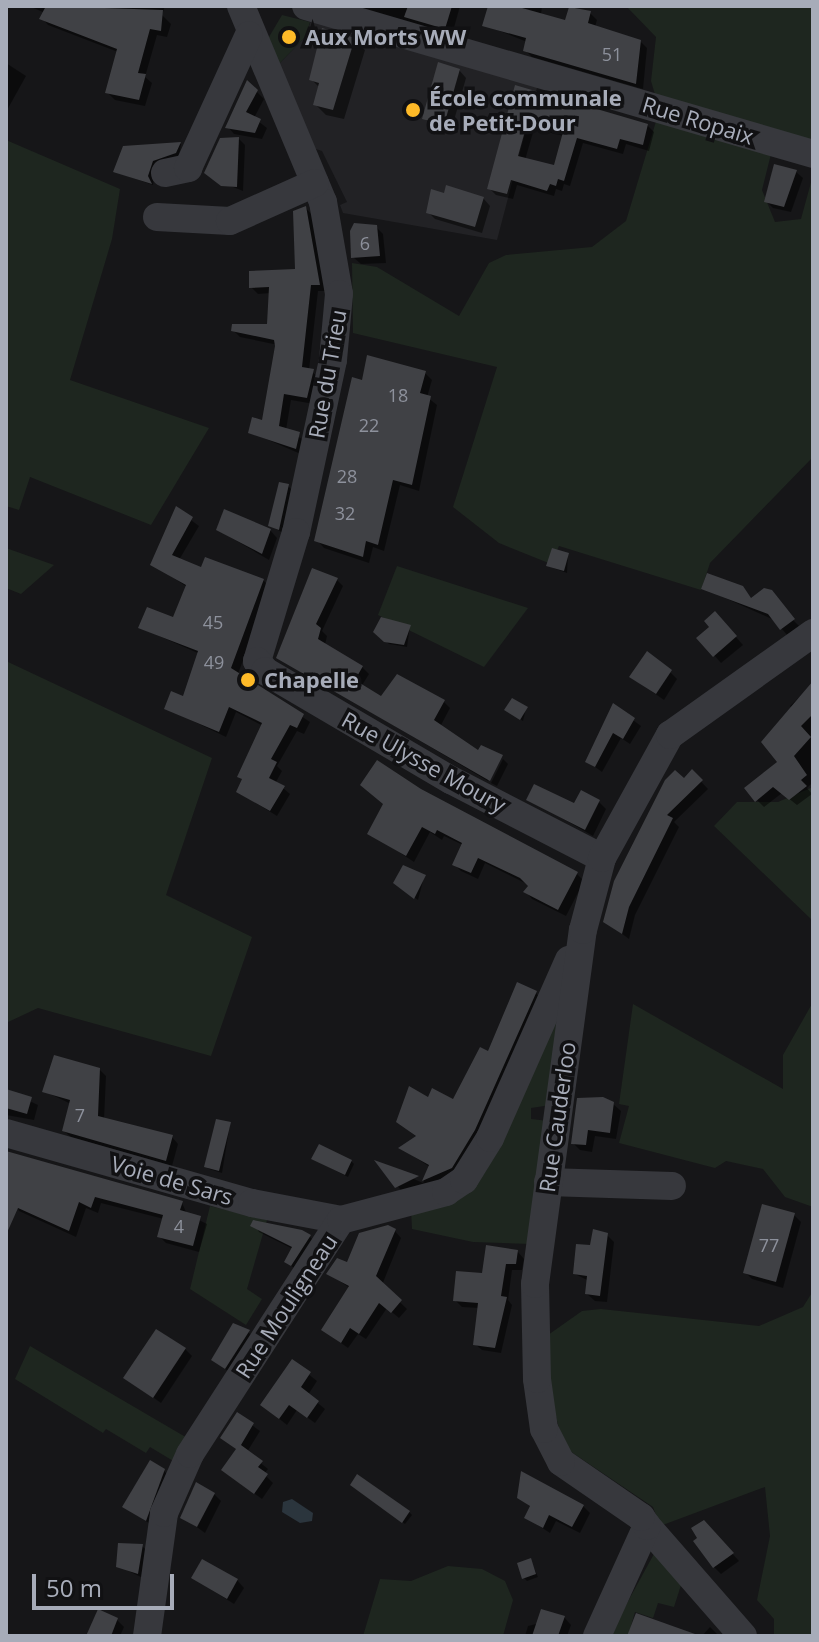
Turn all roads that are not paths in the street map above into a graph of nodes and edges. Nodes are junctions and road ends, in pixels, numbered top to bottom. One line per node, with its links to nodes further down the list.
1 (241, 6): 3 (street, Rue du Trieu)
2 (306, 6): 4 (street, Rue Ropaix)
3 (249, 35): 7 (street); 8 (street, Rue du Trieu)
4 (768, 141): 5 (street); 6 (street, Rue Ropaix)
5 (813, 144)
6 (813, 154)
7 (165, 173)
8 (315, 183): 9 (street); 11 (street, Rue du Trieu)
9 (157, 217)
10 (813, 633): 12 (street, Rue Cauderloo)
11 (256, 655): 12 (street, Rue Ulysse Moury)
12 (602, 858): 13 (street, Rue Cauderloo)
13 (583, 930): 15 (street, Rue Cauderloo); 17 (street, Rue Mouligneau)
14 (6, 1133): 17 (street, Voie de Sars)
15 (548, 1182): 16 (street); 18 (street, Rue Cauderloo)
16 (672, 1186)
17 (341, 1220): 19 (street, Rue Mouligneau)
18 (647, 1526): 20 (street); 21 (street, Rue Cauderloo)
19 (147, 1636)
20 (597, 1636)
21 (743, 1636)

